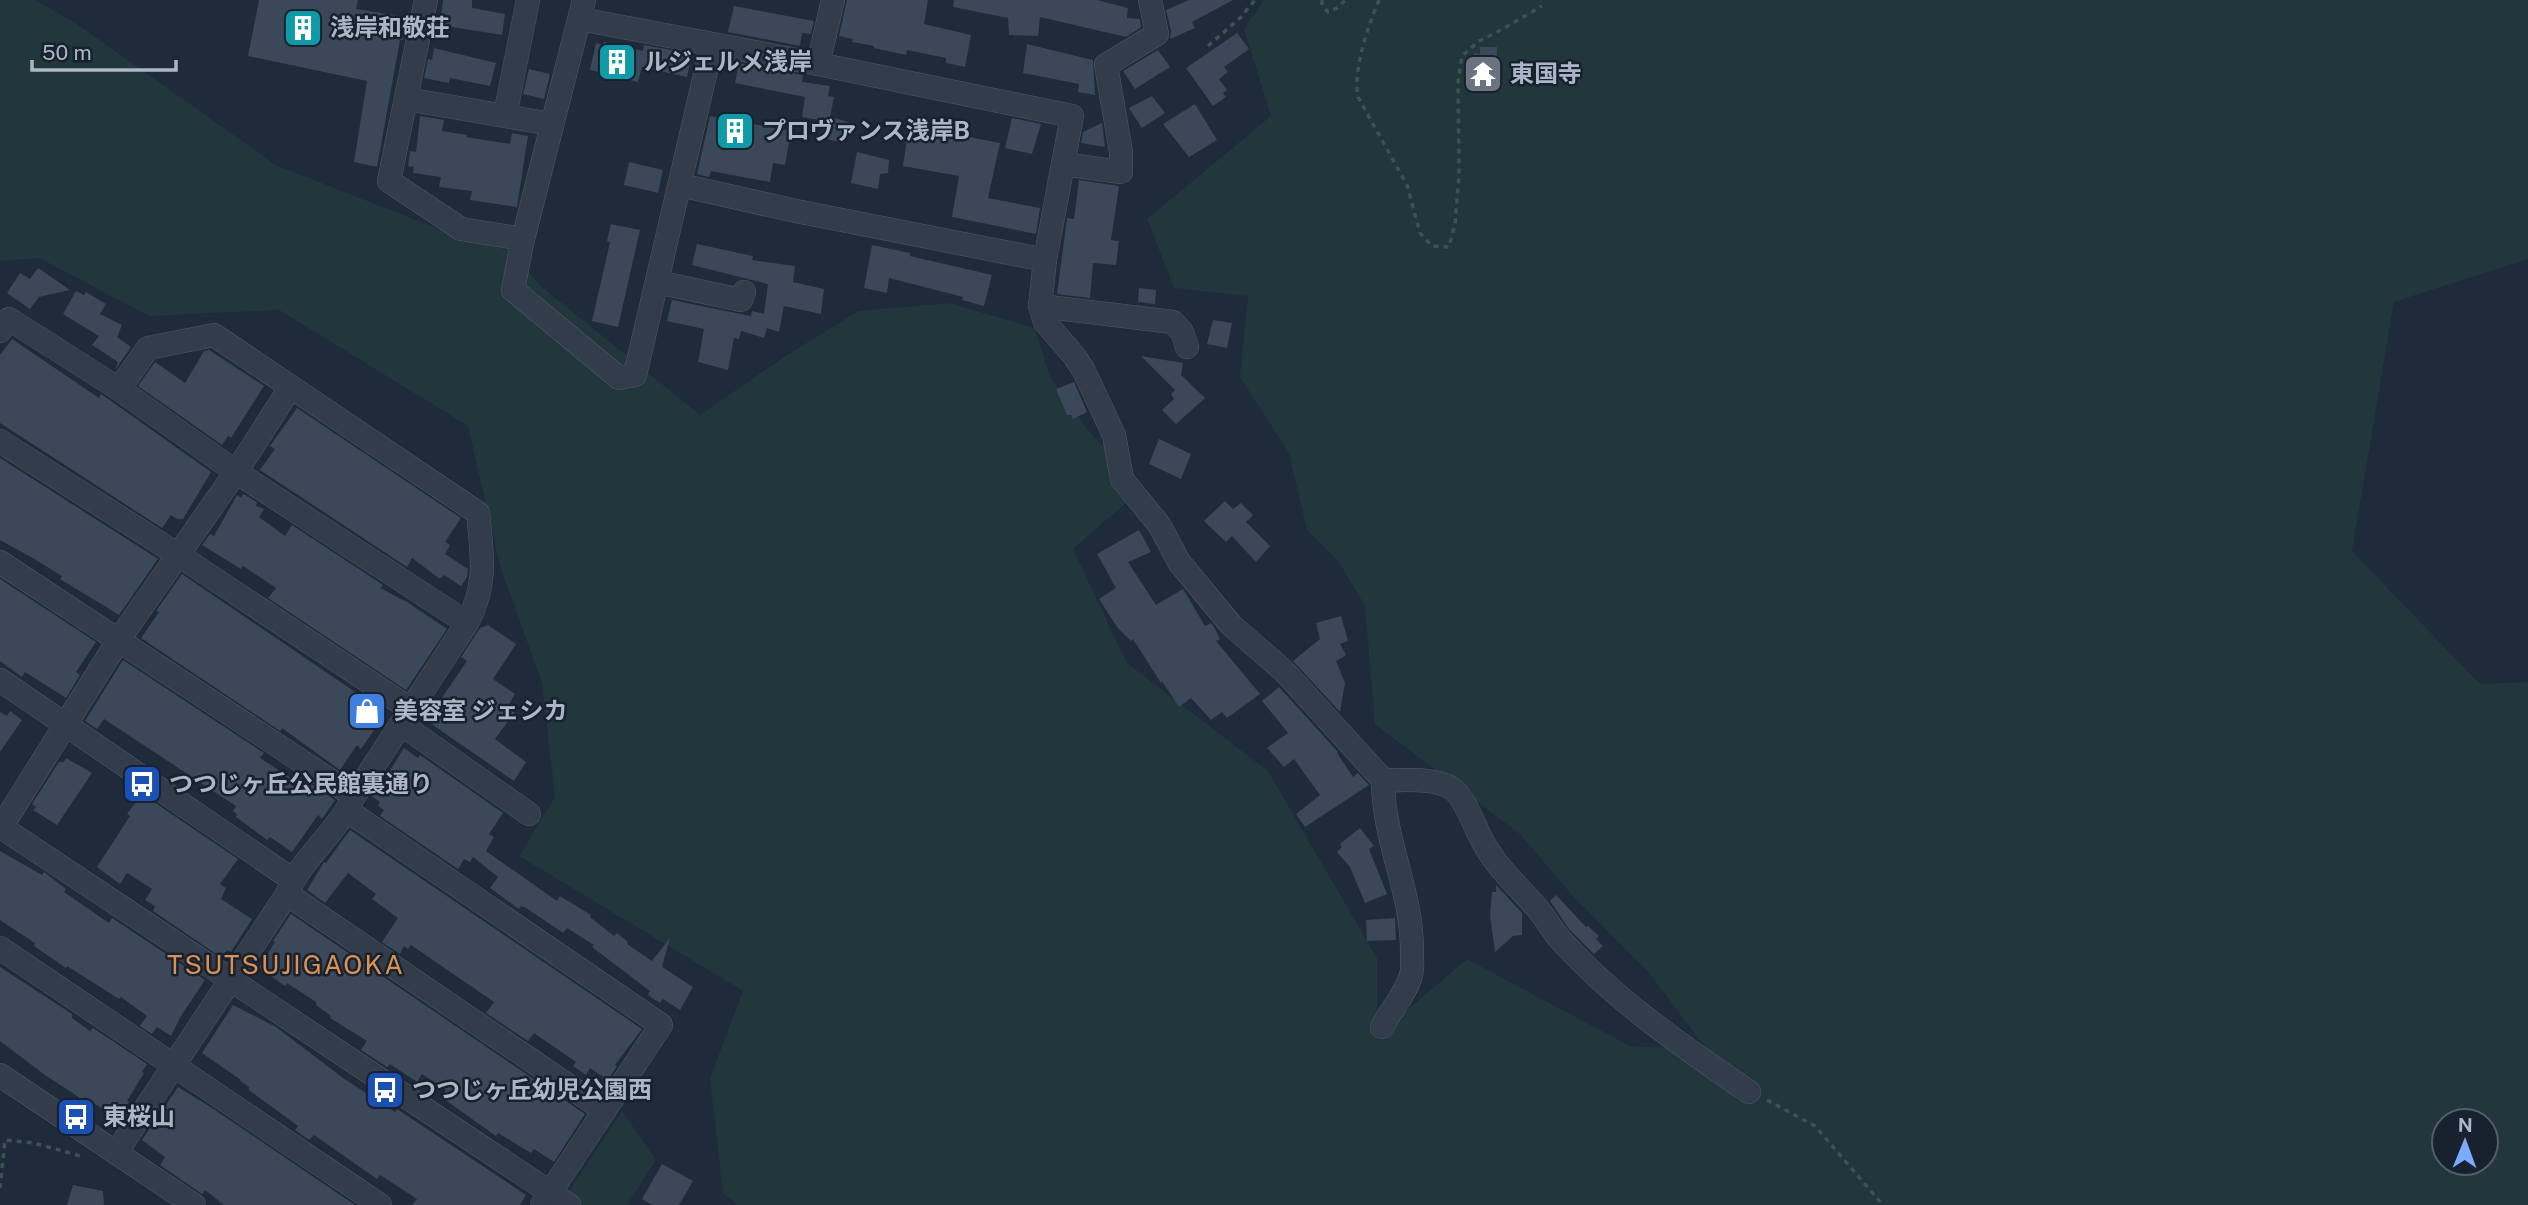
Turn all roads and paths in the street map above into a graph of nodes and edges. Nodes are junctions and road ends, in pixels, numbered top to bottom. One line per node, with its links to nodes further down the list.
1 (426, 0): 14 (street)
2 (528, 0): 15 (street)
3 (833, 0): 13 (street)
4 (1150, 0): 17 (street)
5 (1255, 0): 12 (path)
6 (1322, 0): 7 (path)
7 (1345, 0)
8 (1379, 0): 9 (path)
9 (1542, 6)
10 (582, 10): 11 (street); 16 (street)
11 (712, 45): 13 (street); 18 (street)
12 (1208, 46)
13 (818, 64): 17 (street)
14 (406, 99): 15 (street); 19 (street)
15 (505, 115): 16 (street)
16 (551, 124): 19 (street)
17 (1063, 164): 20 (street)
18 (680, 186): 20 (street); 21 (street)
19 (523, 239): 21 (street)
20 (1045, 260): 23 (street)
21 (657, 282): 22 (street)
22 (744, 292)
23 (1041, 306): 25 (street); 37 (street)
24 (0, 331): 27 (street)
25 (1186, 347)
26 (290, 388): 27 (street); 29 (street); 32 (street)
27 (119, 389): 29 (street)
28 (0, 441): 30 (street)
29 (236, 472): 30 (street); 32 (street)
30 (180, 556): 33 (street); 35 (street)
31 (0, 562): 33 (street)
32 (467, 622): 35 (street)
33 (118, 641): 36 (street); 38 (street)
34 (0, 680): 36 (street)
35 (405, 717): 38 (street); 39 (street)
36 (67, 724): 40 (street); 41 (street)
37 (1383, 780): 44 (street); 47 (street)
38 (351, 803): 41 (street); 48 (street)
39 (529, 814)
40 (1, 828): 43 (street)
41 (290, 887): 43 (street); 48 (street)
42 (0, 948): 45 (street)
43 (230, 980): 45 (street); 51 (street)
44 (1382, 1027)
45 (172, 1066): 49 (street); 53 (street)
46 (0, 1075): 49 (street)
47 (1749, 1092): 54 (path)
48 (604, 1110): 51 (street)
49 (105, 1157): 50 (path); 52 (street)
50 (0, 1188)
51 (554, 1201)
52 (194, 1205)
53 (380, 1205)
54 (1883, 1205)

